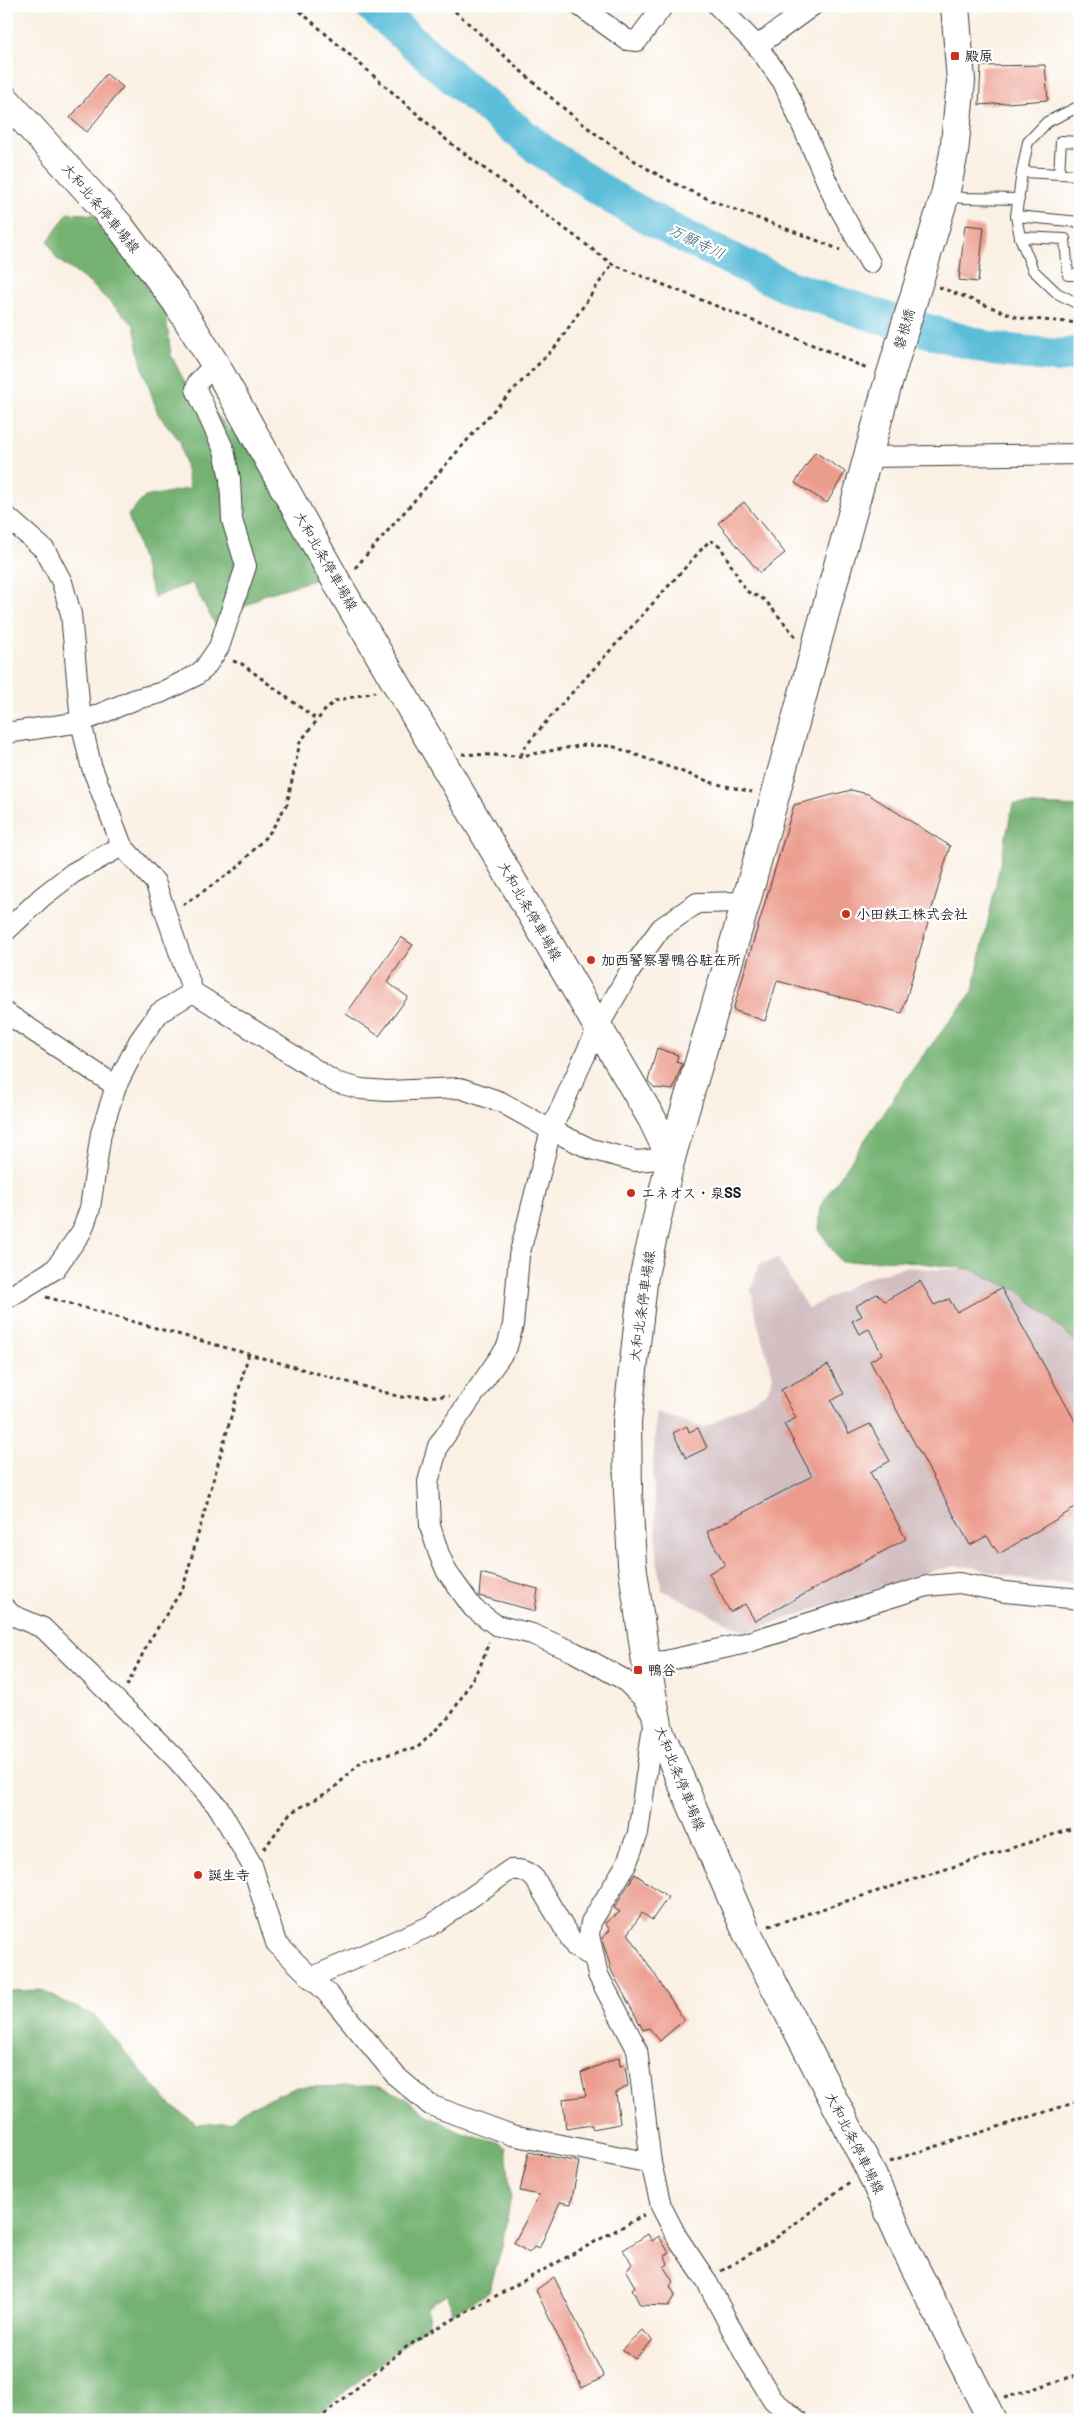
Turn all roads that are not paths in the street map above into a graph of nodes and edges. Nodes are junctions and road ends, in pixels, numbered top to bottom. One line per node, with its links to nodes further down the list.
1 (580, 6): 2 (street)
2 (663, 6)
3 (718, 6): 6 (street)
4 (812, 6): 6 (street)
5 (955, 6): 13 (main road, 磐根橋)
6 (757, 46): 18 (street)
7 (6, 100): 21 (main road, 大和北条停車場線)
8 (1080, 106): 10 (lane)
9 (1080, 142): 11 (lane)
10 (1022, 172): 11 (lane); 14 (lane)
11 (1059, 174): 12 (lane)
12 (1080, 175)
13 (946, 196): 14 (lane); 23 (main road, 磐根橋)
14 (1019, 200): 15 (lane)
15 (1016, 216): 16 (lane); 17 (lane)
16 (1080, 222)
17 (1020, 237): 19 (lane); 20 (lane)
18 (870, 263)
19 (1080, 275)
20 (1080, 305)
21 (215, 364): 25 (street); 32 (main road, 大和北条停車場線)
22 (1080, 454): 23 (street)
23 (870, 457): 28 (main road, 磐根橋)
24 (6, 516): 25 (street)
25 (81, 722): 26 (street); 27 (street)
26 (6, 733)
27 (122, 846): 29 (street); 30 (street)
28 (746, 902): 32 (street); 35 (main road, 磐根橋)
29 (6, 931)
30 (194, 992): 33 (street); 34 (street)
31 (6, 1013): 33 (street)
32 (598, 1027): 34 (street); 35 (main road, 大和北条停車場線)
33 (116, 1086): 36 (street)
34 (551, 1130): 35 (street); 40 (street)
35 (670, 1158): 39 (main road, 大和北条停車場線)
36 (6, 1299)
37 (1080, 1599): 39 (street)
38 (6, 1610): 42 (street)
39 (646, 1662): 40 (main road, 大和北条停車場線)
40 (656, 1719): 41 (street); 44 (main road, 大和北条停車場線)
41 (594, 1957): 42 (street); 43 (street)
42 (310, 1978): 43 (street)
43 (651, 2163): 45 (street)
44 (989, 2412)
45 (797, 2420)

